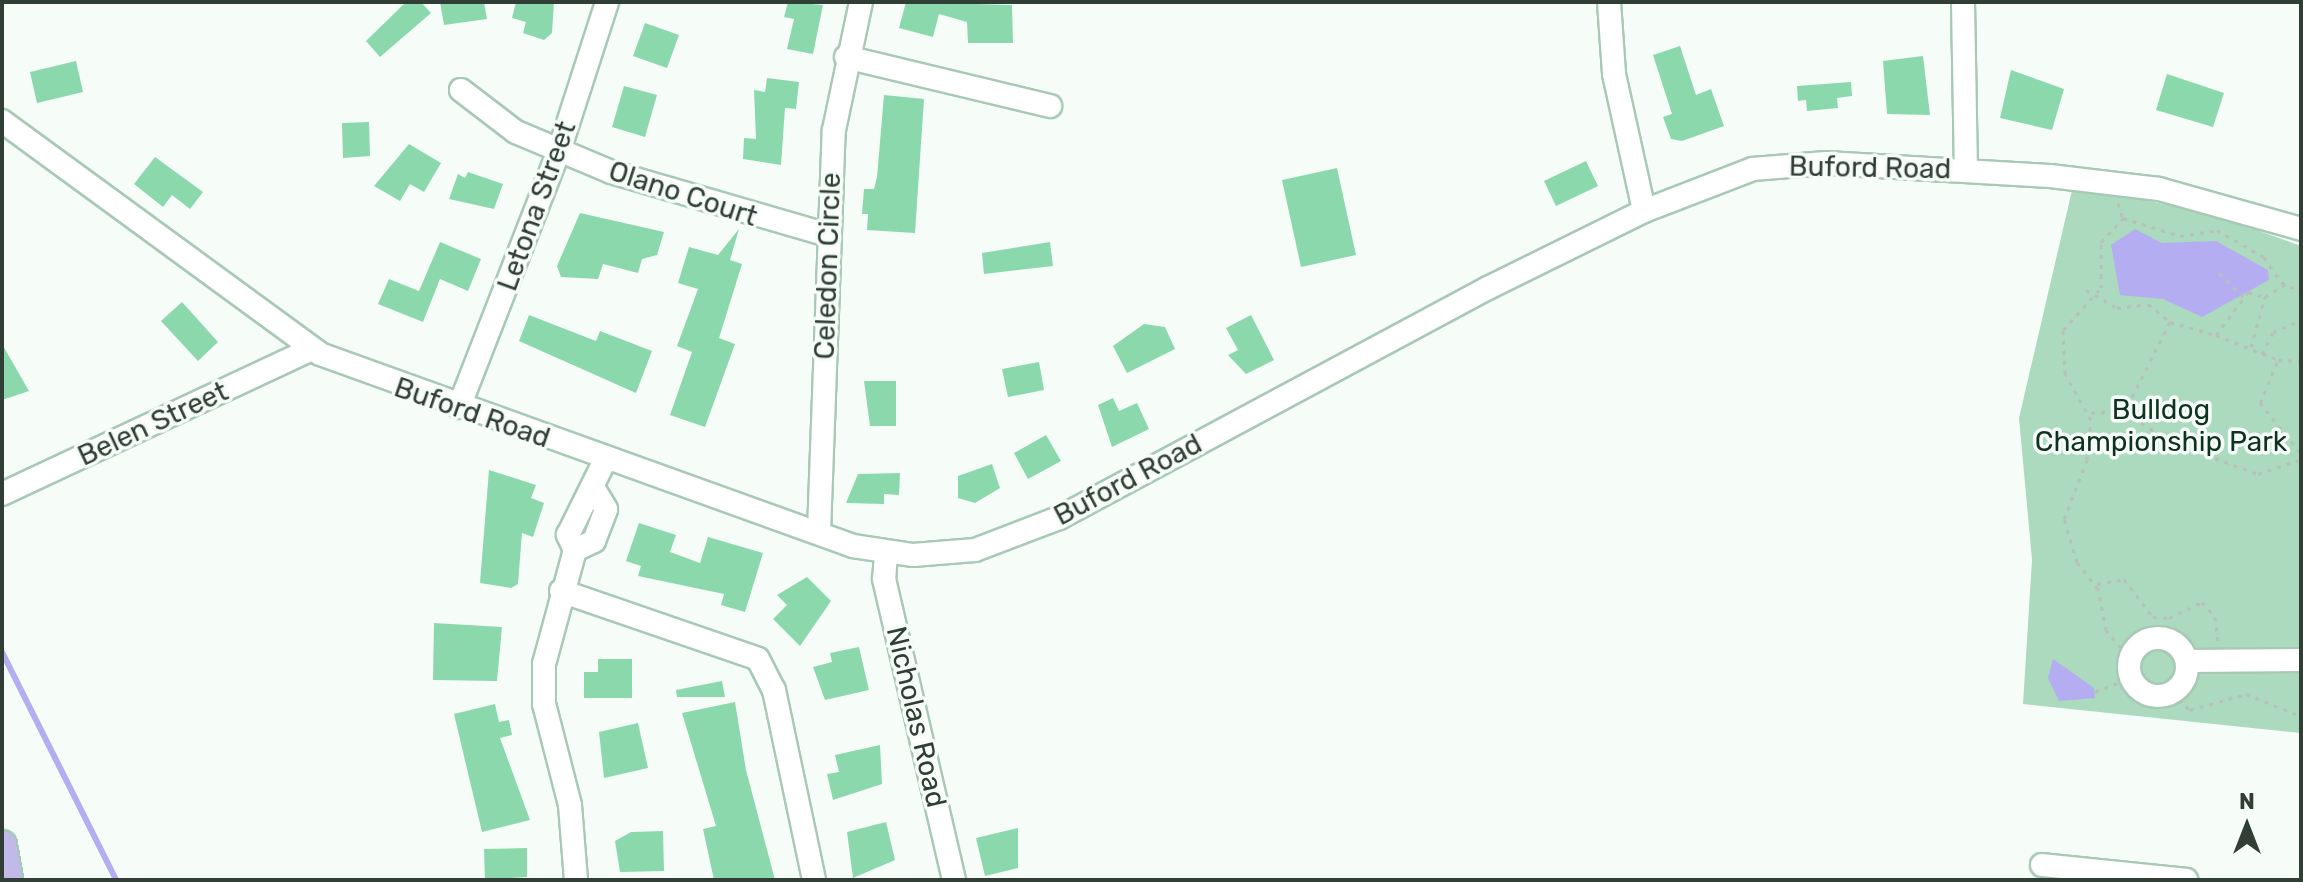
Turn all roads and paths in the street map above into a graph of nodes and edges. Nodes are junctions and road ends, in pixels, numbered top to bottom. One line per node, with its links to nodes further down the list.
1 (607, 2): 9 (street, Letona Street)
2 (861, 2): 5 (street, Celedon Circle)
3 (1609, 2): 11 (street)
4 (1963, 2): 10 (street)
5 (846, 57): 7 (street); 13 (street, Celedon Circle)
6 (461, 90): 9 (street, Olano Court)
7 (1050, 106)
8 (2, 121): 25 (street, Buford Road)
9 (559, 151): 13 (street, Olano Court); 29 (street, Letona Street)
10 (1966, 170): 11 (street, Buford Road); 12 (street, Buford Road)
11 (1644, 211): 38 (street, Buford Road)
12 (2301, 229)
13 (828, 235): 37 (street, Celedon Circle)
14 (2219, 273): 19 (path)
15 (2286, 284): 17 (path); 18 (path); 20 (path)
16 (2086, 290): 18 (path)
17 (2301, 292)
18 (2092, 297): 22 (path); 31 (path)
19 (2244, 297): 20 (path); 23 (path)
20 (2265, 297): 24 (path)
21 (2301, 320): 26 (path)
22 (2170, 322): 23 (path); 30 (path)
23 (2216, 335): 24 (path)
24 (2250, 348): 26 (path)
25 (311, 349): 29 (street, Buford Road); 35 (street, Belen Street)
26 (2262, 354): 27 (path)
27 (2278, 360): 28 (path); 32 (path)
28 (2301, 361)
29 (459, 407): 33 (street, Buford Road)
30 (2125, 411): 31 (path); 34 (path)
31 (2088, 413): 39 (path)
32 (2300, 452)
33 (605, 460): 37 (street, Buford Road); 40 (street)
34 (2299, 460)
35 (12, 489): 36 (street, Belen Street)
36 (2, 507)
37 (819, 532): 38 (street, Buford Road)
38 (886, 553): 55 (street, Nicholas Road)
39 (2096, 585): 41 (path); 43 (path)
40 (561, 591): 53 (street); 54 (street)
41 (2160, 627): 42 (path); 45 (street); 48 (street)
42 (2218, 629)
43 (2121, 648)
44 (2301, 660): 45 (street)
45 (2187, 661): 48 (street)
46 (2121, 682): 47 (path)
47 (2095, 692)
48 (2171, 693): 49 (path)
49 (2301, 716)
50 (2, 845): 52 (main road)
51 (2042, 865): 56 (street)
52 (8, 880)
53 (576, 880)
54 (814, 880)
55 (954, 880)
56 (2186, 880)

